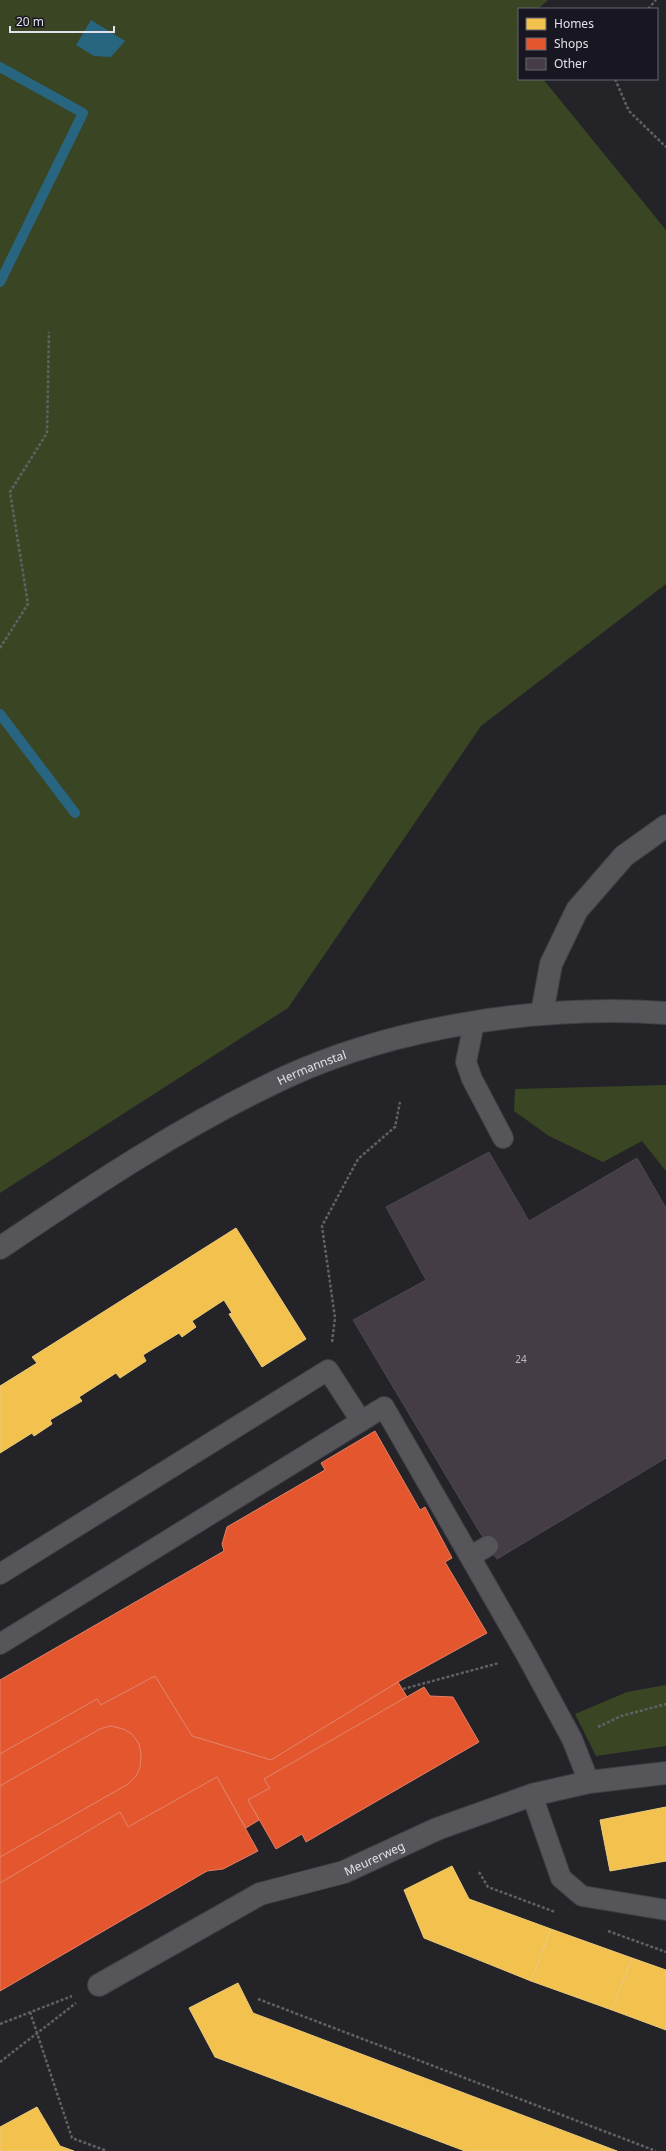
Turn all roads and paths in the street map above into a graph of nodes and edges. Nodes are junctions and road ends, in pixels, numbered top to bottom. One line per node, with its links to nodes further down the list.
1 (656, 0): 2 (path)
2 (649, 8)
3 (615, 80): 4 (path)
4 (666, 147)
5 (49, 332): 6 (path)
6 (0, 648)
7 (666, 826): 8 (street)
8 (542, 1013): 9 (street, Hermannstal); 10 (street, Hermannstal)
9 (666, 1013)
10 (474, 1023): 12 (lane); 13 (street, Hermannstal)
11 (400, 1102): 14 (path)
12 (503, 1138)
13 (0, 1248)
14 (328, 1370): 15 (lane); 16 (lane)
15 (361, 1420): 17 (lane); 18 (lane)
16 (0, 1574)
17 (0, 1644)
18 (527, 1656): 19 (path); 21 (lane)
19 (402, 1689)
20 (666, 1704): 21 (path)
21 (572, 1739): 23 (lane)
22 (666, 1773): 23 (street, Meurerweg)
23 (589, 1782): 24 (street, Meurerweg)
24 (532, 1795): 25 (lane); 26 (street, Meurerweg)
25 (666, 1910)
26 (99, 1985): 28 (path); 30 (path)
27 (258, 1999): 33 (path)
28 (30, 2012): 29 (path); 30 (path)
29 (0, 2024)
30 (37, 2033): 31 (path); 32 (path)
31 (0, 2062)
32 (107, 2151)
33 (656, 2151)

